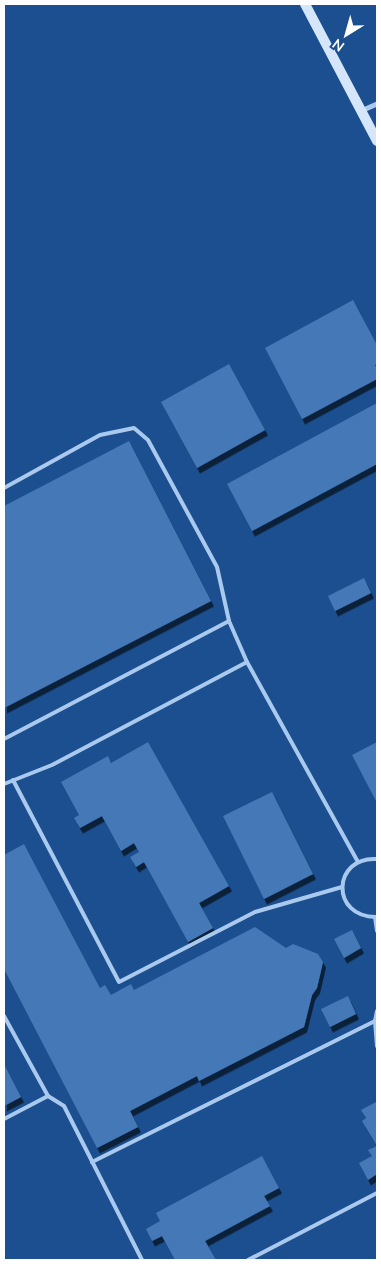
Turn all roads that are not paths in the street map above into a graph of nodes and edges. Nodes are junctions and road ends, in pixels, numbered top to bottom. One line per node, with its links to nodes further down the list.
1 (305, 4): 3 (street)
2 (377, 104): 3 (street)
3 (362, 111): 4 (street)
4 (377, 141)
5 (4, 488): 6 (lane)
6 (229, 621): 7 (lane); 8 (lane)
7 (247, 662): 9 (lane); 12 (lane)
8 (4, 739)
9 (14, 780): 10 (lane); 13 (lane)
10 (4, 784)
11 (377, 859): 12 (lane)
12 (358, 862): 13 (lane)
13 (342, 887): 14 (lane)
14 (376, 917): 15 (lane)
15 (377, 931)
16 (377, 1011): 18 (lane)
17 (4, 1016): 20 (lane)
18 (375, 1021): 19 (lane); 22 (lane)
19 (377, 1046)
20 (48, 1096): 21 (lane); 22 (lane)
21 (4, 1119)
22 (92, 1162): 24 (lane)
23 (377, 1193): 25 (lane)
24 (142, 1260)
25 (248, 1260)

